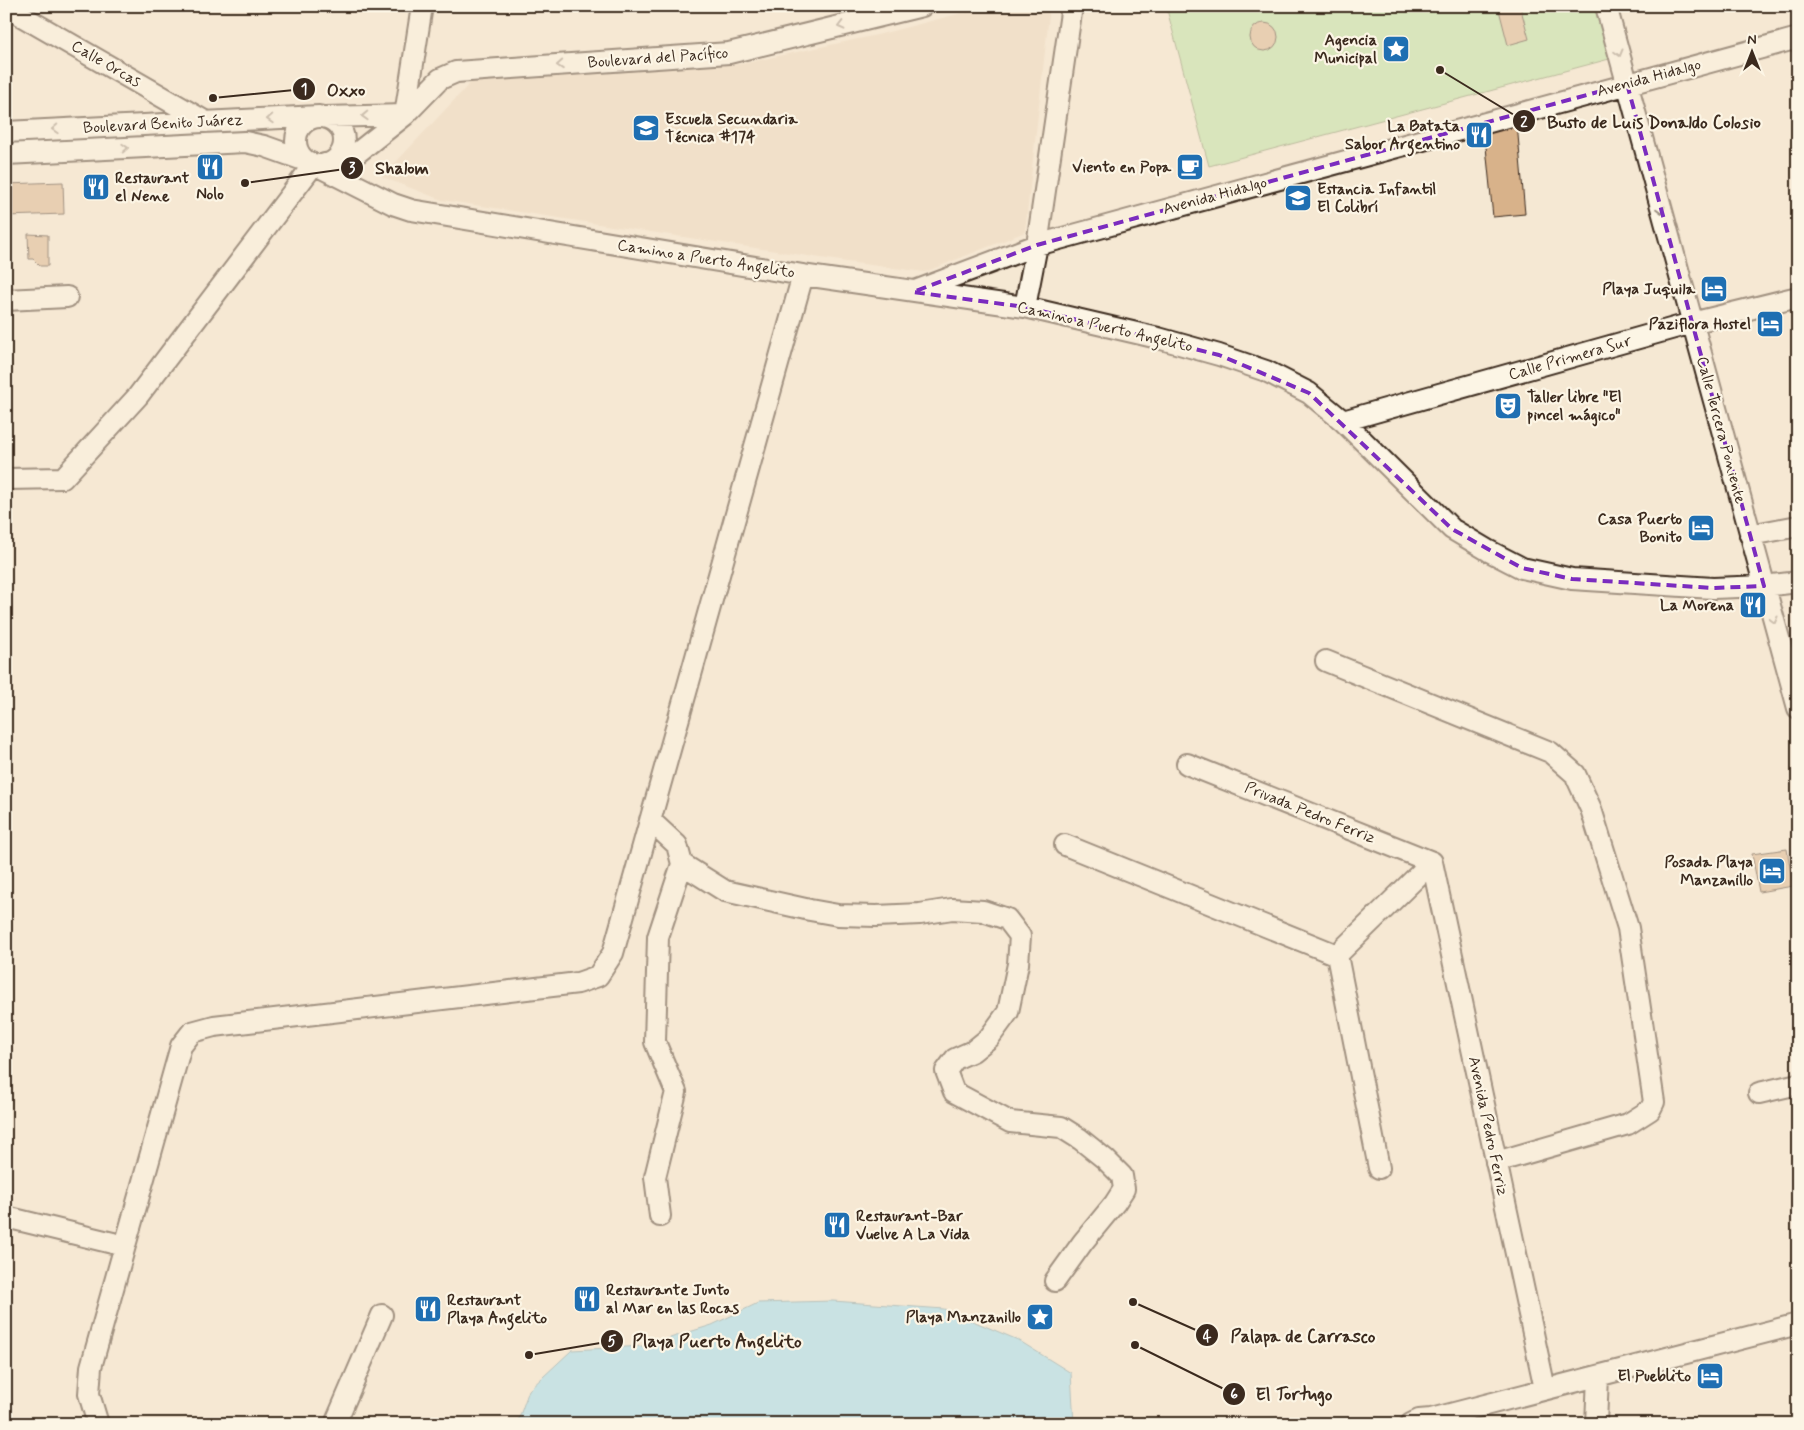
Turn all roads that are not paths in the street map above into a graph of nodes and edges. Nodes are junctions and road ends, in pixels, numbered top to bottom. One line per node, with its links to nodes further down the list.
1 (422, 6): 8 (street)
2 (922, 6): 8 (street, Boulevard del Pacífico, one-way to 8)
3 (1072, 6): 17 (street)
4 (1606, 6): 7 (street, Calle Tercera Poniente, one-way to 7)
5 (11, 13): 10 (street, Calle Orcas)
6 (1798, 38): 7 (street, Avenida Hidalgo)
7 (1627, 84): 17 (street, Avenida Hidalgo); 24 (street, Calle Tercera Poniente, one-way to 24)
8 (405, 115): 9 (street, one-way to 9); 14 (street, Boulevard del Pacífico)
9 (322, 117): 10 (street, Boulevard Benito Juárez, one-way to 10); 12 (street); 15 (street)
10 (206, 122): 11 (street, Boulevard Benito Juárez, one-way to 11)
11 (6, 132)
12 (344, 138): 14 (street); 15 (street)
13 (6, 154): 15 (street, Boulevard Benito Juárez, one-way to 15)
14 (347, 161): 15 (street); 16 (street)
15 (316, 164): 16 (street, Camino a Puerto Angelito); 26 (street)
16 (351, 183): 18 (street, Camino a Puerto Angelito)
17 (1037, 245): 19 (street, Avenida Hidalgo); 23 (street)
18 (803, 275): 19 (street, Camino a Puerto Angelito); 34 (street)
19 (913, 292): 23 (street, Camino a Puerto Angelito)
20 (67, 297): 22 (street)
21 (1798, 297): 24 (street, Calle Primera Sur)
22 (6, 300)
23 (1025, 307): 25 (street, Camino a Puerto Angelito)
24 (1692, 323): 25 (street, Calle Primera Sur); 28 (street, Calle Tercera Poniente)
25 (1343, 421): 30 (street, Camino a Puerto Angelito)
26 (6, 479)
27 (1798, 526): 28 (street)
28 (1750, 535): 30 (street, Calle Tercera Poniente)
29 (1798, 582): 30 (street, Camino a Puerto Angelito)
30 (1764, 586): 32 (street, Calle Tercera Poniente, one-way to 32)
31 (1326, 661): 41 (street)
32 (1798, 708)
33 (1187, 764): 36 (street, Privada Pedro Ferriz)
34 (650, 820): 37 (street); 45 (street)
35 (1065, 845): 38 (street)
36 (1432, 862): 38 (street); 41 (street, Avenida Pedro Ferriz)
37 (682, 864): 44 (street); 46 (street)
38 (1338, 955): 42 (street)
39 (1798, 1084): 40 (street)
40 (1759, 1093)
41 (1496, 1162): 50 (street, Avenida Pedro Ferriz)
42 (1379, 1168)
43 (6, 1216): 45 (street)
44 (660, 1216)
45 (125, 1246): 51 (street)
46 (1055, 1281)
47 (382, 1315): 52 (street)
48 (1798, 1324): 49 (street)
49 (1598, 1376): 50 (street); 54 (street)
50 (1545, 1389): 53 (street)
51 (98, 1424)
52 (335, 1424)
53 (1411, 1424)
54 (1596, 1424)

